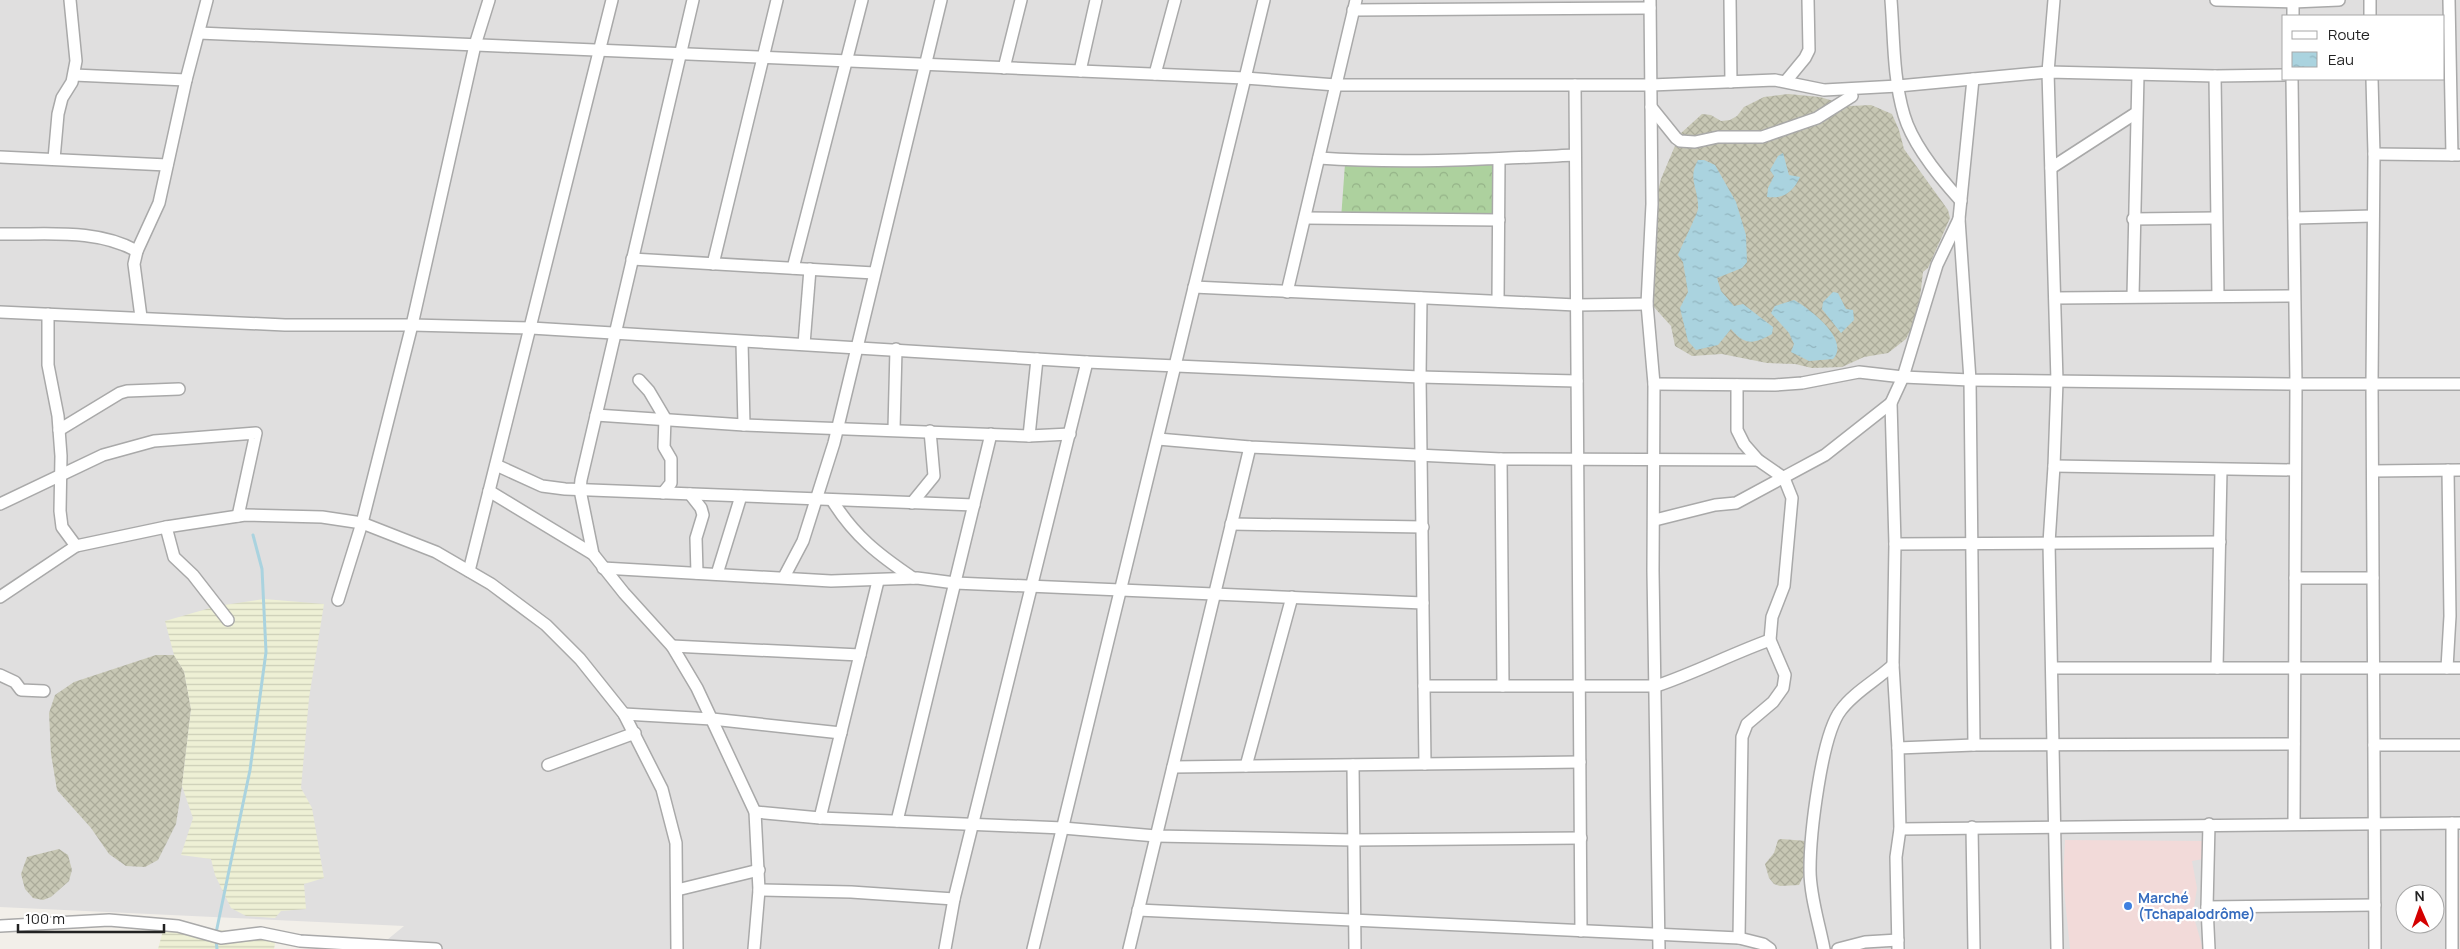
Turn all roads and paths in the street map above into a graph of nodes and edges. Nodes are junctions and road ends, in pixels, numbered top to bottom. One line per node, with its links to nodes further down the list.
1 (70, 0): 38 (street)
2 (207, 0): 26 (street)
3 (489, 0): 27 (street)
4 (612, 0): 28 (street)
5 (693, 0): 29 (street)
6 (778, 0): 30 (street)
7 (862, 0): 31 (street)
8 (941, 0): 32 (street)
9 (1021, 0): 33 (street)
10 (1096, 0): 34 (street)
11 (1175, 0): 37 (street)
12 (1264, 0): 42 (street)
13 (1730, 0): 48 (street)
14 (1808, 0): 47 (street)
15 (1891, 0): 52 (street)
16 (2054, 0): 35 (street)
17 (2216, 0): 21 (street)
18 (2339, 0): 21 (street)
19 (2370, 0): 25 (street)
20 (2449, 0): 36 (street)
21 (2293, 2): 24 (street)
22 (1650, 4): 23 (street); 51 (street)
23 (1355, 5): 49 (street)
24 (2293, 15)
25 (2370, 15)
26 (199, 33): 27 (street); 44 (street)
27 (475, 45): 28 (street); 93 (street)
28 (600, 50): 29 (street); 94 (street)
29 (680, 54): 30 (street); 75 (street)
30 (764, 58): 31 (street); 76 (street)
31 (846, 61): 32 (street); 77 (street)
32 (926, 64): 33 (street); 79 (street)
33 (1004, 68): 34 (street)
34 (1080, 71): 37 (street)
35 (2048, 72): 39 (street); 43 (street); 64 (street)
36 (2456, 73): 58 (street)
37 (1155, 74): 42 (street)
38 (74, 75): 44 (street); 61 (street)
39 (2138, 75): 41 (street); 55 (street)
40 (2282, 75): 41 (street)
41 (2216, 76): 68 (street)
42 (1245, 78): 49 (street); 80 (street)
43 (1973, 79): 52 (street); 65 (street)
44 (186, 80): 63 (street)
45 (2292, 80): 69 (street)
46 (2372, 80): 56 (street)
47 (1786, 81): 48 (street); 52 (street)
48 (1731, 82): 51 (street)
49 (1336, 85): 50 (street); 60 (street)
50 (1575, 85): 51 (street); 57 (street)
51 (1651, 85): 54 (street)
52 (1898, 86): 65 (street)
53 (1852, 96): 54 (street)
54 (1651, 108): 88 (street)
55 (2136, 113): 64 (street); 71 (street)
56 (2374, 154): 58 (street); 66 (street)
57 (1575, 155): 62 (street); 89 (street)
58 (2456, 155)
59 (0, 157): 61 (street)
60 (1319, 158): 62 (street); 67 (street)
61 (54, 159): 63 (street)
62 (1499, 159): 72 (street)
63 (167, 165): 74 (street)
64 (2051, 168): 86 (street)
65 (1961, 201): 70 (street)
66 (2373, 216): 69 (street); 111 (street)
67 (1305, 218): 72 (street); 81 (street)
68 (2216, 218): 71 (street); 83 (street)
69 (2294, 218): 84 (street)
70 (1959, 219): 104 (street); 106 (street)
71 (2133, 219): 82 (street)
72 (1499, 220): 87 (street)
73 (0, 234): 74 (street)
74 (137, 251): 92 (street)
75 (632, 259): 76 (street); 95 (street)
76 (713, 264): 77 (street)
77 (793, 268): 78 (street)
78 (810, 268): 79 (street); 97 (street)
79 (874, 273): 98 (street)
80 (1194, 287): 81 (street); 102 (street)
81 (1287, 292): 85 (street)
82 (2133, 296): 83 (street); 86 (street)
83 (2218, 296): 84 (street)
84 (2294, 296): 110 (street)
85 (1421, 298): 87 (street); 103 (street)
86 (2055, 298): 108 (street)
87 (1498, 301): 89 (street)
88 (1647, 304): 89 (street); 109 (street)
89 (1576, 305): 107 (street)
90 (0, 312): 91 (street)
91 (48, 314): 92 (street); 121 (street)
92 (141, 317): 93 (street)
93 (412, 325): 94 (street); 153 (street)
94 (531, 328): 95 (street); 133 (street)
95 (614, 334): 96 (street); 116 (street)
96 (742, 342): 97 (street); 118 (street)
97 (804, 344): 98 (street)
98 (856, 347): 99 (street); 119 (street)
99 (896, 349): 100 (street); 120 (street)
100 (1037, 359): 101 (street); 125 (street)
101 (1087, 362): 102 (street); 124 (street)
102 (1175, 366): 103 (street); 126 (street)
103 (1420, 377): 107 (street); 128 (street)
104 (1903, 377): 106 (street); 113 (street); 115 (street)
105 (639, 380): 117 (street)
106 (1970, 380): 108 (street); 160 (street)
107 (1577, 381): 131 (street)
108 (2056, 381): 110 (street); 134 (street)
109 (1654, 384): 113 (street); 130 (street)
110 (2296, 384): 111 (street); 136 (street)
111 (2372, 384): 112 (street); 138 (street)
112 (2460, 384)
113 (1737, 385): 132 (street)
114 (179, 389): 121 (street)
115 (1892, 403): 140 (street); 159 (street)
116 (596, 415): 117 (street); 141 (street)
117 (665, 418): 118 (street); 143 (street)
118 (744, 425): 119 (street)
119 (837, 428): 120 (street); 146 (street)
120 (894, 429): 122 (street)
121 (59, 430): 139 (street)
122 (930, 431): 123 (street); 148 (street)
123 (992, 434): 125 (street); 150 (street)
124 (1070, 434): 125 (street); 174 (street)
125 (1029, 436)
126 (1158, 439): 127 (street); 175 (street)
127 (1250, 447): 128 (street); 154 (street)
128 (1421, 455): 129 (street); 156 (street)
129 (1501, 459): 131 (street); 195 (street)
130 (1654, 459): 131 (street); 132 (street); 152 (street)
131 (1576, 460): 196 (street)
132 (1758, 460): 140 (street)
133 (496, 465): 141 (street); 142 (street)
134 (2054, 466): 135 (street); 158 (street)
135 (2221, 470): 136 (street); 157 (street)
136 (2295, 470): 170 (street)
137 (2454, 470): 138 (street); 161 (street)
138 (2373, 471): 171 (street)
139 (62, 473): 149 (street); 151 (street); 162 (street)
140 (1784, 478): 152 (street); 183 (street)
141 (580, 490): 143 (street); 163 (street)
142 (489, 492): 163 (street); 165 (street)
143 (663, 493): 144 (street)
144 (690, 494): 145 (street); 166 (street)
145 (742, 496): 146 (street); 167 (street)
146 (817, 499): 147 (street); 168 (street)
147 (832, 500): 148 (street); 169 (street)
148 (912, 503): 150 (street)
149 (0, 504)
150 (974, 505): 173 (street)
151 (238, 516): 153 (street); 155 (street)
152 (1655, 520): 197 (street)
153 (362, 524): 165 (street); 179 (street)
154 (1231, 524): 156 (street); 176 (street)
155 (166, 527): 162 (street); 182 (street)
156 (1423, 527): 180 (street)
157 (2220, 542): 158 (street); 188 (street)
158 (2049, 543): 160 (street); 187 (street)
159 (1895, 544): 160 (street); 186 (street)
160 (1972, 544): 205 (street)
161 (2454, 545): 181 (street)
162 (76, 546): 177 (street)
163 (593, 554): 164 (street)
164 (603, 568): 166 (street); 184 (street)
165 (469, 571): 199 (street)
166 (697, 573): 167 (street)
167 (717, 574): 168 (street)
168 (784, 577): 172 (street)
169 (913, 578): 172 (street); 173 (street)
170 (2295, 578): 171 (street); 189 (street)
171 (2373, 578): 190 (street)
172 (878, 581): 185 (street)
173 (955, 583): 174 (street); 217 (street)
174 (1031, 586): 175 (street); 222 (street)
175 (1120, 590): 176 (street); 225 (street)
176 (1214, 594): 178 (street); 214 (street)
177 (0, 597)
178 (1292, 597): 180 (street); 213 (street)
179 (338, 600)
180 (1423, 603): 194 (street)
181 (2455, 616): 191 (street)
182 (228, 620)
183 (1770, 640): 197 (street); 241 (street)
184 (672, 646): 185 (street); 200 (street)
185 (860, 655): 202 (street)
186 (1893, 665): 208 (street); 255 (street)
187 (2053, 668): 188 (street); 206 (street)
188 (2217, 668): 189 (street)
189 (2295, 668): 190 (street); 203 (street)
190 (2373, 668): 191 (street); 207 (street)
191 (2447, 668): 192 (street)
192 (2460, 668)
193 (0, 675): 198 (street)
194 (1424, 686): 195 (street); 210 (street)
195 (1503, 686): 196 (street)
196 (1579, 686): 197 (street); 209 (street)
197 (1656, 686): 240 (street)
198 (44, 691)
199 (624, 714): 200 (street); 201 (street)
200 (712, 719): 202 (street); 215 (street)
201 (635, 733): 212 (street); 231 (street)
202 (840, 733): 216 (street)
203 (2294, 744): 206 (street); 221 (street)
204 (2460, 744): 207 (street)
205 (1974, 745): 206 (street); 208 (street)
206 (2054, 745): 223 (street)
207 (2374, 745): 218 (street)
208 (1898, 748): 226 (street)
209 (1580, 762): 210 (street); 228 (street)
210 (1425, 764): 211 (street)
211 (1353, 765): 213 (street); 229 (street)
212 (548, 766)
213 (1246, 766): 214 (street)
214 (1173, 767): 227 (street)
215 (755, 812): 216 (street); 230 (street)
216 (820, 818): 217 (street)
217 (897, 821): 222 (street)
218 (2374, 823): 219 (street); 221 (street); 234 (street)
219 (2456, 823): 261 (street)
220 (2209, 824): 221 (street); 223 (street); 235 (street)
221 (2294, 824)
222 (973, 825): 225 (street); 233 (street)
223 (2054, 826): 224 (street); 258 (street)
224 (1972, 827): 226 (street); 257 (street)
225 (1062, 828): 227 (street); 250 (street)
226 (1900, 829): 242 (street)
227 (1156, 836): 229 (street); 236 (street)
228 (1581, 838): 229 (street); 239 (street)
229 (1353, 840): 237 (street)
230 (759, 870): 231 (street); 232 (street)
231 (678, 890): 247 (street)
232 (759, 890): 233 (street); 248 (street)
233 (954, 900): 249 (street)
234 (2375, 905): 235 (street); 260 (street)
235 (2207, 908): 259 (street)
236 (1138, 910): 237 (street); 251 (street)
237 (1354, 918): 239 (street); 252 (street)
238 (0, 926): 243 (street)
239 (1581, 931): 240 (street)
240 (1658, 934): 241 (street); 253 (street)
241 (1739, 938): 254 (street)
242 (1898, 944): 256 (street)
243 (298, 945): 244 (street)
244 (322, 946): 245 (street)
245 (384, 947): 246 (street)
246 (436, 949)
247 (677, 949)
248 (754, 949)
249 (945, 949)
250 (1033, 949)
251 (1129, 949)
252 (1355, 949)
253 (1659, 949)
254 (1770, 949)
255 (1824, 949)
256 (1838, 949)
257 (1974, 949)
258 (2057, 949)
259 (2209, 949)
260 (2375, 949)
261 (2452, 949)

